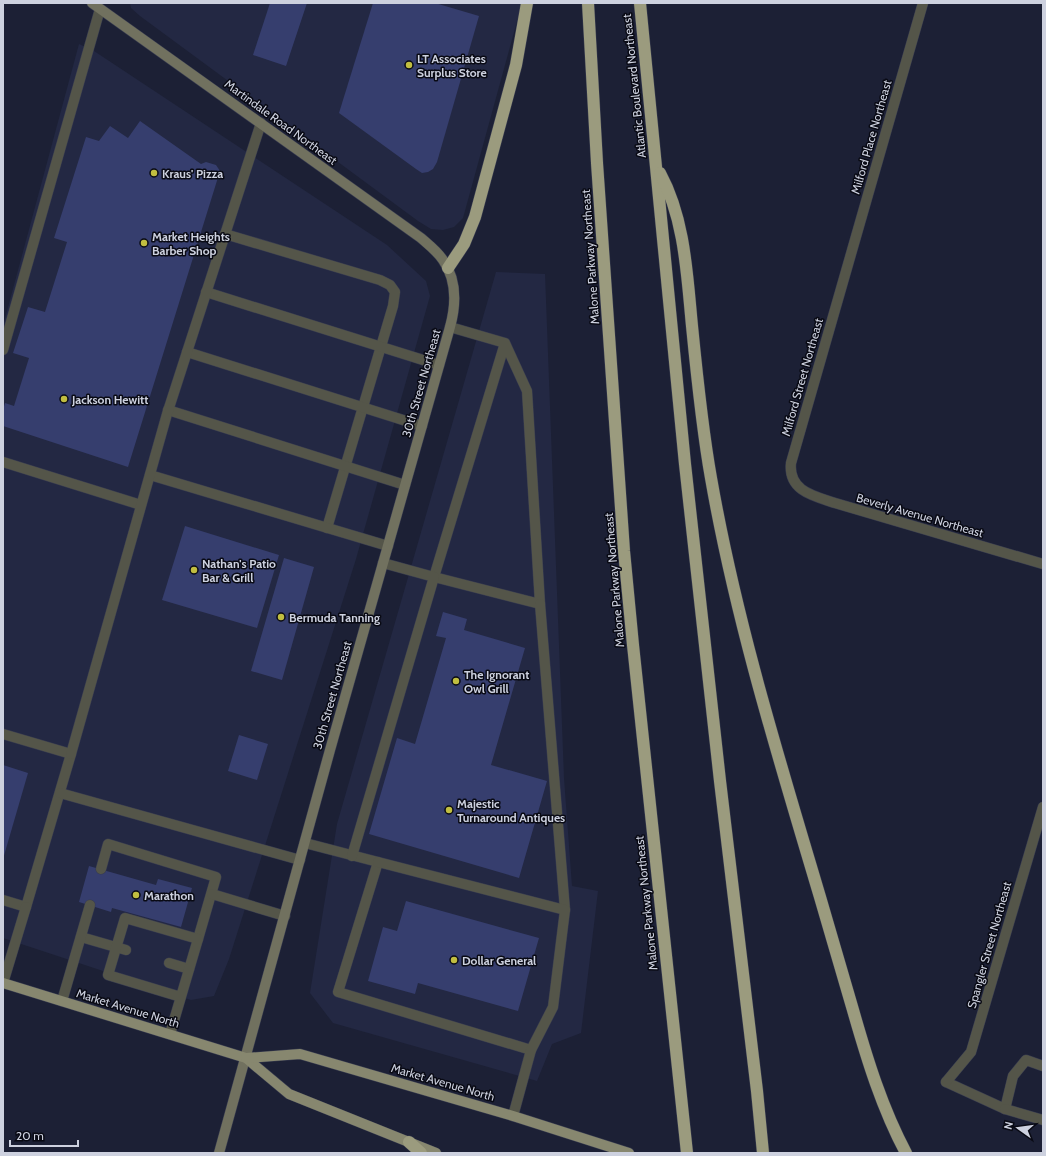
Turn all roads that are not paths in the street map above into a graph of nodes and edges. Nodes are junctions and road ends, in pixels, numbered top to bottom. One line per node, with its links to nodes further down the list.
1 (527, 3): 9 (highway)
2 (588, 3): 69 (highway, Malone Parkway Northeast)
3 (640, 3): 7 (highway, Atlantic Boulevard Northeast)
4 (924, 3): 10 (street, Milford Place Northeast)
5 (98, 5): 6 (main road, Martindale Road Northeast); 15 (street)
6 (261, 123): 8 (street); 9 (main road, Martindale Road Northeast)
7 (656, 166): 70 (highway); 71 (highway)
8 (224, 234): 11 (street); 14 (street)
9 (448, 268): 12 (main road, 30th Street Northeast)
10 (844, 279): 24 (street, Milford Street Northeast)
11 (206, 292): 14 (street); 16 (street)
12 (450, 327): 13 (street); 17 (main road, 30th Street Northeast)
13 (505, 343): 31 (street); 32 (street)
14 (380, 347): 17 (street); 18 (street)
15 (3, 350)
16 (187, 352): 18 (street); 19 (street)
17 (439, 365): 20 (main road, 30th Street Northeast)
18 (363, 408): 20 (street); 22 (street)
19 (168, 410): 22 (street); 23 (street)
20 (422, 426): 25 (main road, 30th Street Northeast)
21 (3, 462): 26 (street)
22 (345, 466): 25 (street); 27 (street)
23 (150, 475): 26 (street); 27 (street)
24 (793, 482): 30 (street, Beverly Avenue Northeast)
25 (405, 485): 28 (main road, 30th Street Northeast)
26 (141, 505): 34 (street)
27 (327, 528): 28 (street)
28 (388, 546): 29 (main road, 30th Street Northeast)
29 (383, 563): 31 (street); 37 (main road, 30th Street Northeast)
30 (1043, 564)
31 (434, 577): 32 (street); 38 (street)
32 (540, 604): 46 (street)
33 (3, 734): 34 (street)
34 (71, 754): 35 (street)
35 (60, 793): 39 (street); 45 (street)
36 (1043, 807): 61 (street, Spangler Street Northeast)
37 (305, 843): 38 (street); 39 (main road, 30th Street Northeast)
38 (352, 856): 40 (street)
39 (300, 860): 47 (main road, 30th Street Northeast)
40 (378, 862): 46 (street); 58 (street)
41 (101, 869): 42 (street)
42 (212, 894): 47 (street); 49 (street)
43 (3, 900): 45 (street)
44 (90, 905): 48 (street)
45 (26, 907): 54 (street)
46 (565, 910): 58 (street)
47 (285, 916): 59 (main road, 30th Street Northeast)
48 (81, 937): 50 (street); 56 (street)
49 (198, 939): 50 (street); 53 (street)
50 (116, 948): 51 (street); 55 (street)
51 (126, 950)
52 (169, 963): 53 (street)
53 (189, 969): 55 (street)
54 (3, 983): 56 (main road, Market Avenue North)
55 (181, 997): 57 (street)
56 (62, 1001): 57 (main road, Market Avenue North)
57 (170, 1034): 59 (main road, Market Avenue North)
58 (531, 1050): 62 (street)
59 (246, 1058): 62 (main road, Market Avenue North); 64 (main road, Market Avenue North); 65 (main road, 30th Street Northeast)
60 (1043, 1066): 61 (street)
61 (1005, 1109): 63 (street)
62 (512, 1116): 68 (main road, Market Avenue North)
63 (1043, 1120)
64 (409, 1142): 66 (highway); 67 (main road, Market Avenue North)
65 (219, 1153)
66 (421, 1153)
67 (436, 1153)
68 (629, 1153)
69 (687, 1153)
70 (763, 1153)
71 (906, 1153)

